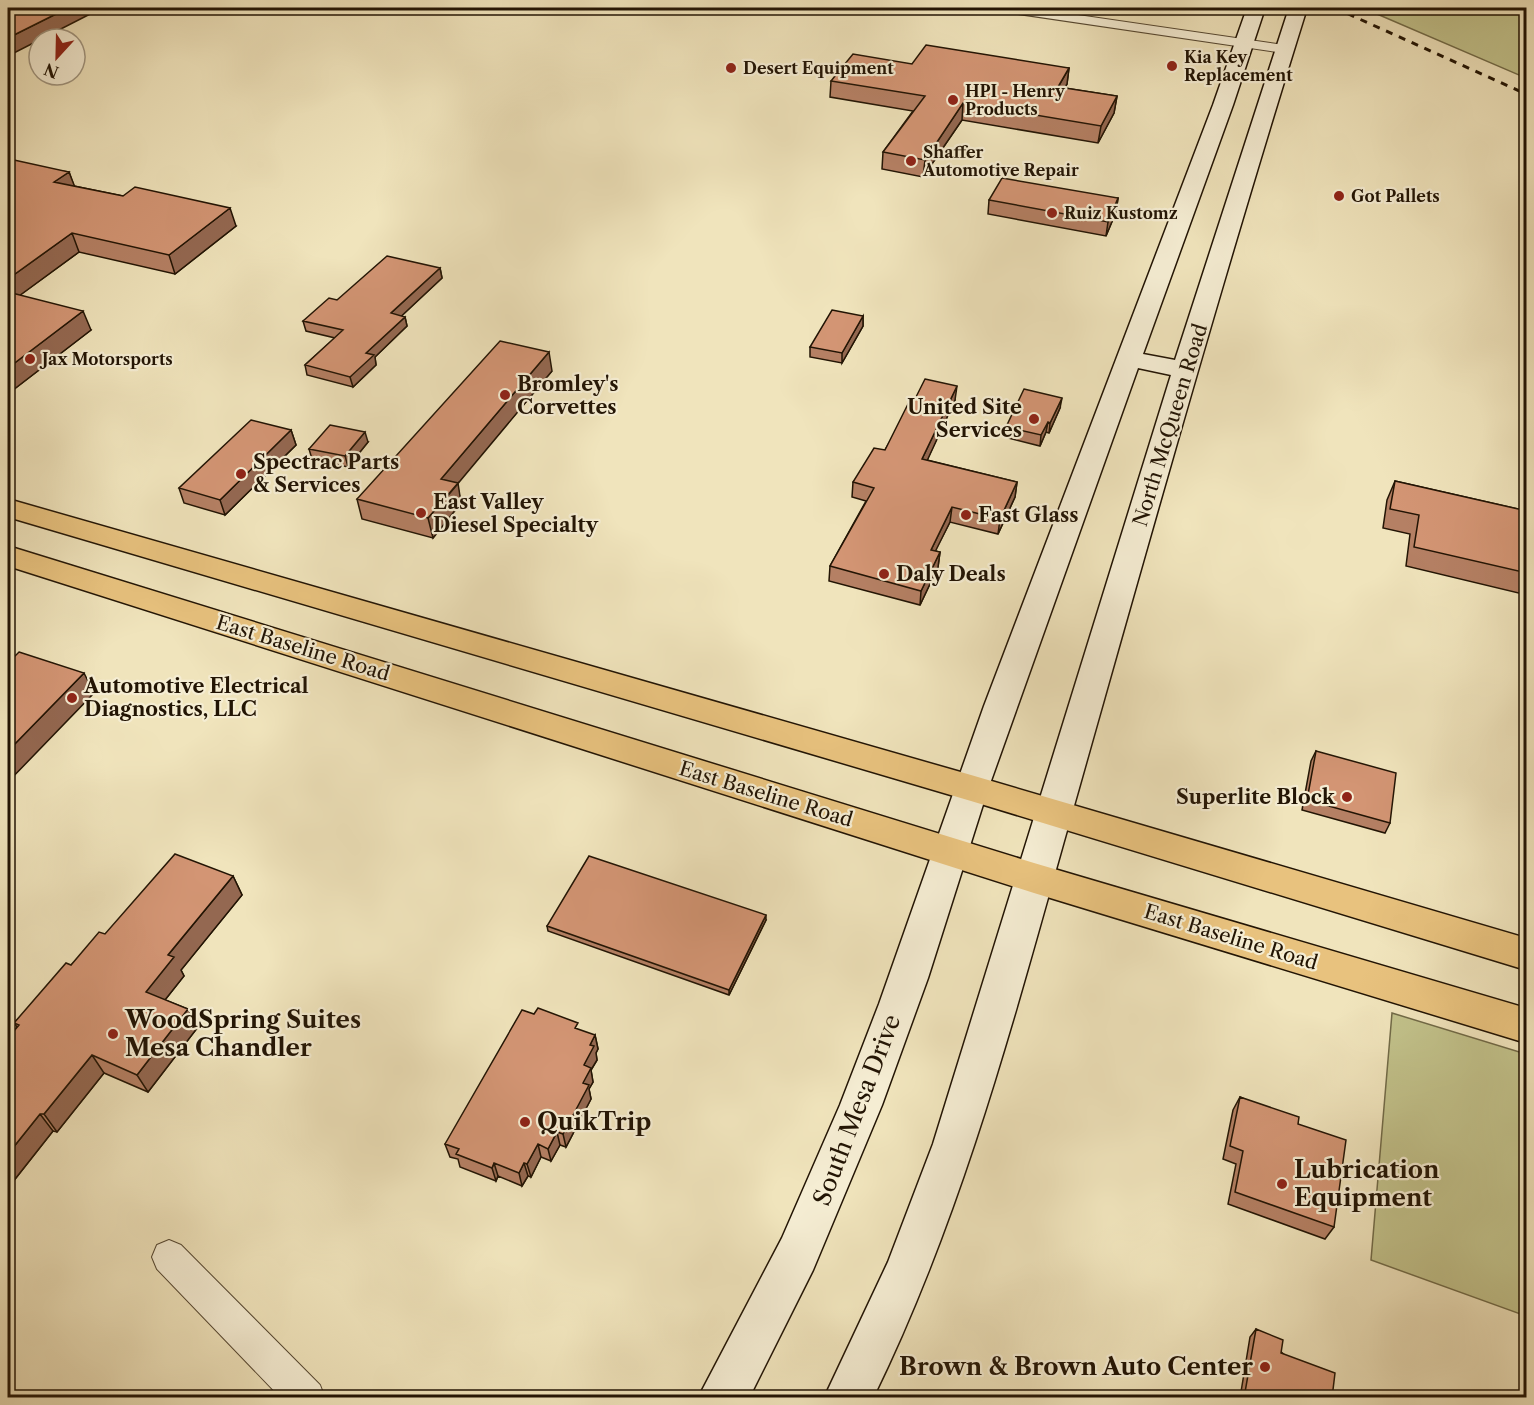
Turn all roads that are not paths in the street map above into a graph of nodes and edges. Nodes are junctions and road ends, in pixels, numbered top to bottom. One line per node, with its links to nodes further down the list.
1 (1005, 8): 4 (street)
2 (1256, 8): 4 (main road)
3 (1298, 8): 5 (main road, North McQueen Road)
4 (1244, 43): 5 (street); 6 (main road)
5 (1284, 49): 7 (main road, North McQueen Road)
6 (1129, 359): 7 (main road); 12 (main road)
7 (1186, 370): 13 (main road, North McQueen Road)
8 (8, 508): 10 (main road, East Baseline Road)
9 (8, 556): 11 (main road, East Baseline Road)
10 (223, 572): 11 (main road); 12 (main road, East Baseline Road)
11 (184, 611): 14 (main road, East Baseline Road)
12 (968, 799): 13 (main road, East Baseline Road); 14 (main road, South Mesa Drive)
13 (1045, 845): 14 (main road, East Baseline Road); 15 (main road, East Baseline Road); 16 (main road, East Baseline Road); 20 (main road)
14 (950, 851): 19 (main road, South Mesa Drive)
15 (1527, 954)
16 (1527, 1026)
17 (169, 1257): 18 (street)
18 (307, 1398)
19 (722, 1398)
20 (848, 1398)

